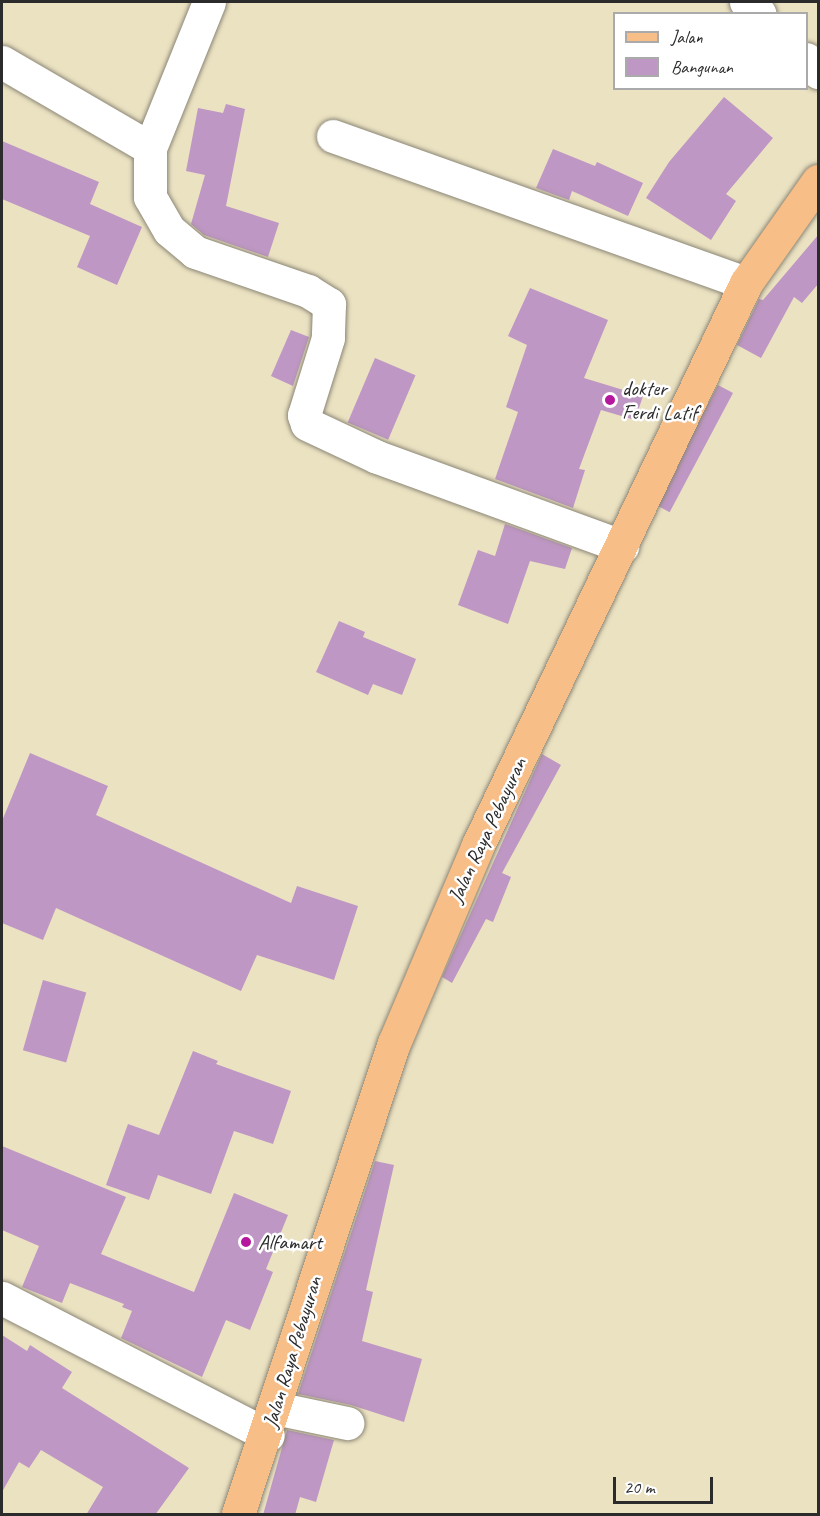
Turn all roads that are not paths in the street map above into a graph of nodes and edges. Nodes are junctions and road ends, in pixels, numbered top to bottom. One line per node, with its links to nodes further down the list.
1 (209, 2): 8 (street)
2 (746, 2): 3 (street)
3 (758, 12)
4 (808, 60): 6 (street)
5 (2, 62): 8 (street)
6 (819, 72)
7 (333, 136): 10 (street)
8 (150, 148): 11 (street)
9 (819, 182): 10 (main road, Jalan Raya Pebayuran)
10 (746, 283): 11 (main road, Jalan Raya Pebayuran)
11 (622, 546): 13 (main road, Jalan Raya Pebayuran)
12 (2, 1298): 13 (street)
13 (271, 1422): 14 (street); 15 (main road, Jalan Raya Pebayuran)
14 (347, 1423)
15 (238, 1515)

